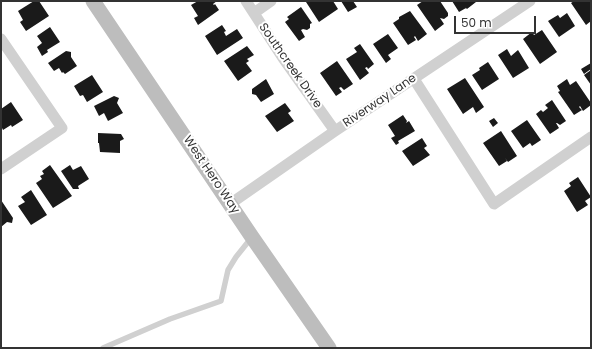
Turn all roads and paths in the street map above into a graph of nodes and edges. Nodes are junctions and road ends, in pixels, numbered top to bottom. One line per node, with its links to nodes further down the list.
1 (93, 1): 11 (main road, West Hero Way)
2 (246, 1): 5 (street, Southcreek Drive)
3 (271, 1): 5 (street)
4 (530, 1): 7 (street, Riverway Lane)
5 (254, 13): 8 (street, Southcreek Drive)
6 (1, 39): 10 (street)
7 (414, 78): 8 (street, Riverway Lane); 9 (street)
8 (335, 131): 11 (street, Riverway Lane)
9 (591, 137)
10 (1, 169)
11 (230, 204): 12 (main road, West Hero Way)
12 (252, 237): 13 (lane); 14 (main road, West Hero Way)
13 (103, 348)
14 (329, 348)

